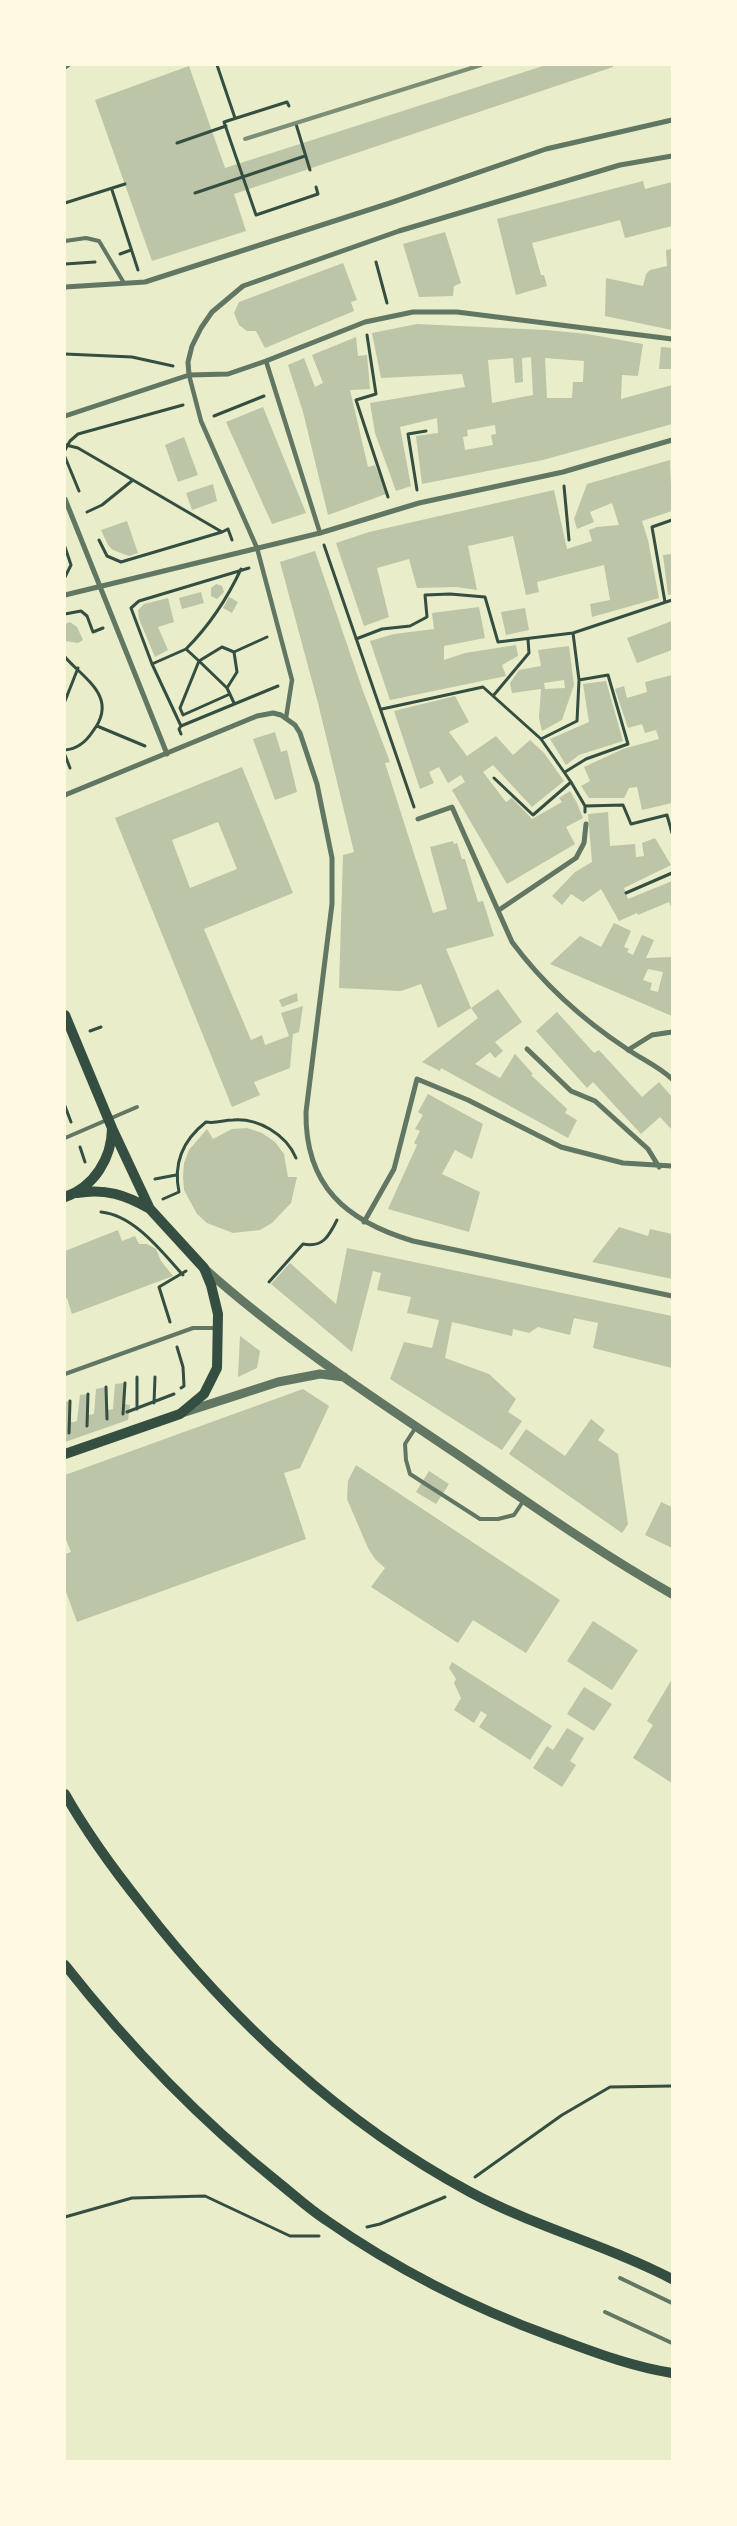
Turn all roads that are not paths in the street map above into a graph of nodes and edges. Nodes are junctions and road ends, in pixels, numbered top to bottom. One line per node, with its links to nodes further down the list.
1 (672, 120): 4 (street)
2 (672, 156): 8 (street)
3 (65, 241): 4 (lane)
4 (124, 283): 5 (street)
5 (65, 287)
6 (672, 339): 7 (street)
7 (266, 362): 8 (street); 12 (street)
8 (189, 375): 9 (street); 13 (street)
9 (65, 416)
10 (672, 440): 12 (street)
11 (65, 499): 14 (street)
12 (320, 533): 13 (street)
13 (257, 548): 14 (street); 16 (street)
14 (100, 586): 15 (street); 17 (street)
15 (65, 595)
16 (286, 718): 17 (street); 35 (street)
17 (167, 754): 18 (street)
18 (65, 795)
19 (418, 819): 21 (street)
20 (586, 824): 21 (street)
21 (499, 910): 26 (street)
22 (65, 1015): 24 (main road)
23 (672, 1032): 26 (street)
24 (70, 1039): 29 (main road)
25 (527, 1049): 32 (street)
26 (628, 1050): 27 (street)
27 (672, 1079)
28 (137, 1107): 29 (lane)
29 (110, 1123): 30 (lane); 33 (main road); 34 (main road)
30 (65, 1138)
31 (672, 1166): 32 (street)
32 (659, 1167): 35 (street)
33 (69, 1195): 34 (main road)
34 (150, 1209): 36 (main road)
35 (364, 1222): 37 (street)
36 (204, 1268): 38 (main road); 40 (street)
37 (672, 1296)
38 (218, 1328): 39 (lane); 41 (main road)
39 (65, 1374)
40 (346, 1378): 41 (street); 42 (street)
41 (180, 1414): 43 (main road)
42 (416, 1427): 44 (street); 44 (lane)
43 (65, 1454)
44 (524, 1500): 45 (street)
45 (672, 1594)
46 (65, 1794): 49 (main road)
47 (65, 1965): 53 (main road)
48 (620, 2278): 50 (lane)
49 (672, 2279)
50 (672, 2303)
51 (605, 2312): 52 (lane)
52 (672, 2343)
53 (672, 2373)

